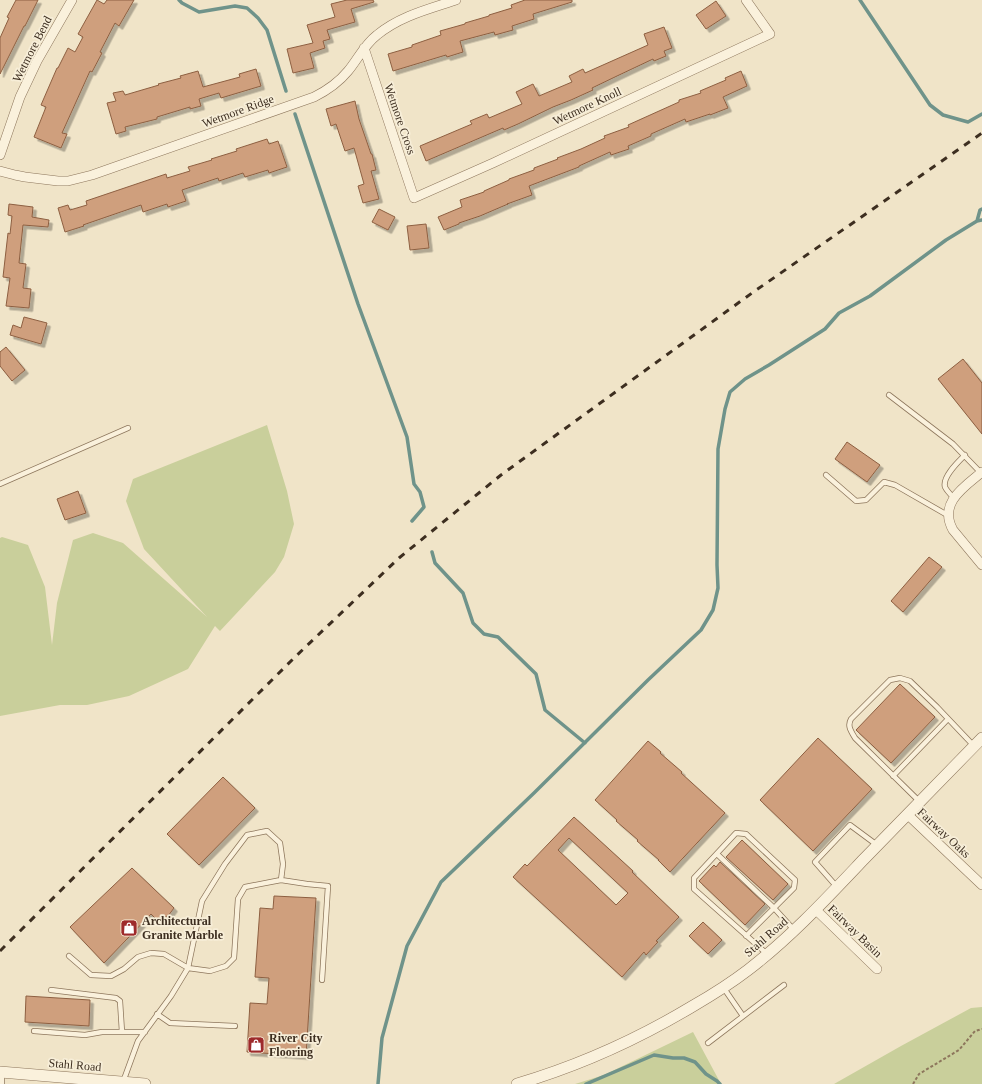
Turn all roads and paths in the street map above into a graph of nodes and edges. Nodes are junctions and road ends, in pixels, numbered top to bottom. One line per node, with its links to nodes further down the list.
1 (72, 0): 5 (street, Wetmore Bend)
2 (456, 0): 4 (street, Wetmore Ridge)
3 (746, 0): 7 (street, Wetmore Knoll)
4 (364, 48): 6 (street, Wetmore Ridge); 7 (street, Wetmore Cross)
5 (0, 155)
6 (0, 171)
7 (414, 198)
8 (889, 395): 10 (lane)
9 (128, 428): 13 (lane)
10 (965, 455): 11 (lane); 14 (lane)
11 (982, 472): 14 (street)
12 (826, 475): 15 (lane)
13 (0, 484)
14 (953, 497): 15 (street)
15 (948, 516): 16 (street)
16 (982, 565)
17 (948, 719): 18 (lane); 19 (lane); 19 (lane)
18 (978, 742): 20 (street, Stahl Road)
19 (893, 776): 20 (lane)
20 (919, 802): 21 (street, Stahl Road)
21 (907, 814): 22 (street, Stahl Road); 25 (street, Fairway Oaks)
22 (877, 845): 26 (street, Stahl Road); 26 (lane)
23 (717, 854): 27 (lane); 27 (lane); 30 (lane)
24 (281, 880): 33 (lane); 33 (lane); 35 (lane)
25 (982, 885)
26 (838, 887): 28 (street, Stahl Road)
27 (774, 908): 29 (lane); 30 (lane)
28 (816, 910): 29 (street, Stahl Road); 34 (street, Fairway Basin)
29 (794, 931): 31 (street, Stahl Road)
30 (746, 936): 31 (lane)
31 (767, 954): 37 (street, Stahl Road)
32 (69, 956): 33 (lane)
33 (188, 968): 39 (lane)
34 (877, 969)
35 (322, 980)
36 (784, 985): 40 (lane)
37 (723, 987): 40 (lane); 51 (street, Stahl Road)
38 (51, 990): 44 (lane)
39 (157, 1014): 41 (lane); 45 (lane)
40 (743, 1016): 46 (lane)
41 (235, 1026)
42 (982, 1029): 52 (path)
43 (34, 1031): 44 (lane)
44 (122, 1032): 45 (lane)
45 (145, 1032): 48 (lane)
46 (708, 1043)
47 (1, 1072): 48 (street, Stahl Road); 49 (lane)
48 (123, 1082): 50 (street, Stahl Road)
49 (2, 1084)
50 (145, 1084)
51 (517, 1084)
52 (913, 1084)

